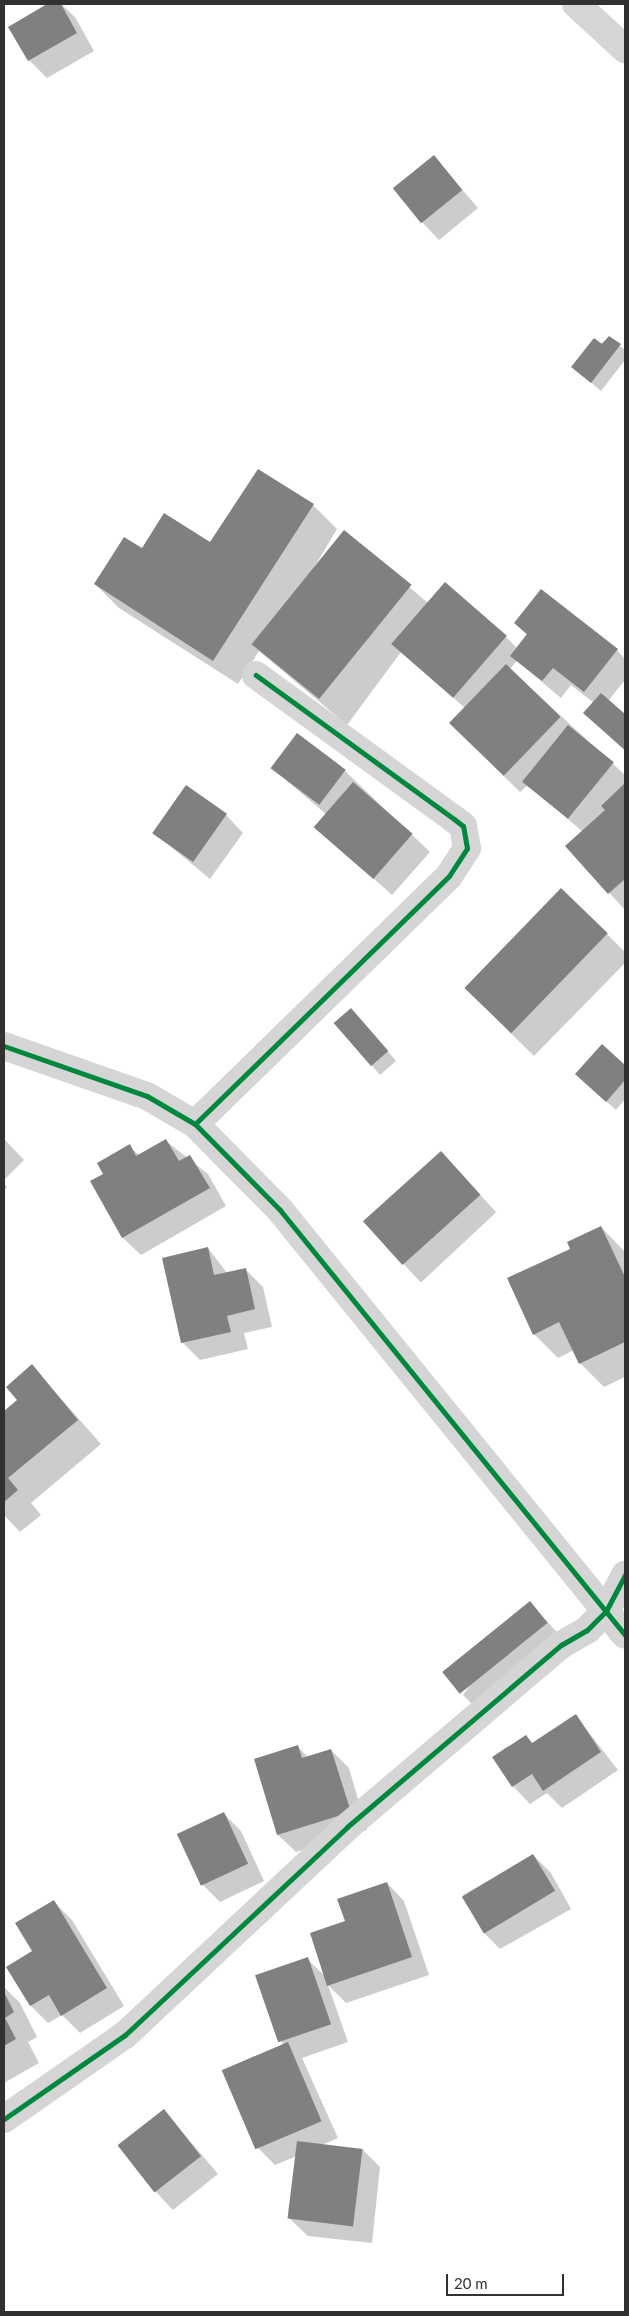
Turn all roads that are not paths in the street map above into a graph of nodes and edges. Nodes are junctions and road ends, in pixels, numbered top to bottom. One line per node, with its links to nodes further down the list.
1 (576, 4): 2 (street)
2 (625, 49)
3 (256, 675): 5 (street)
4 (4, 1046): 5 (street)
5 (195, 1124): 7 (street)
6 (625, 1575): 7 (street)
7 (606, 1611): 8 (street); 9 (street)
8 (625, 1635)
9 (4, 2119)

